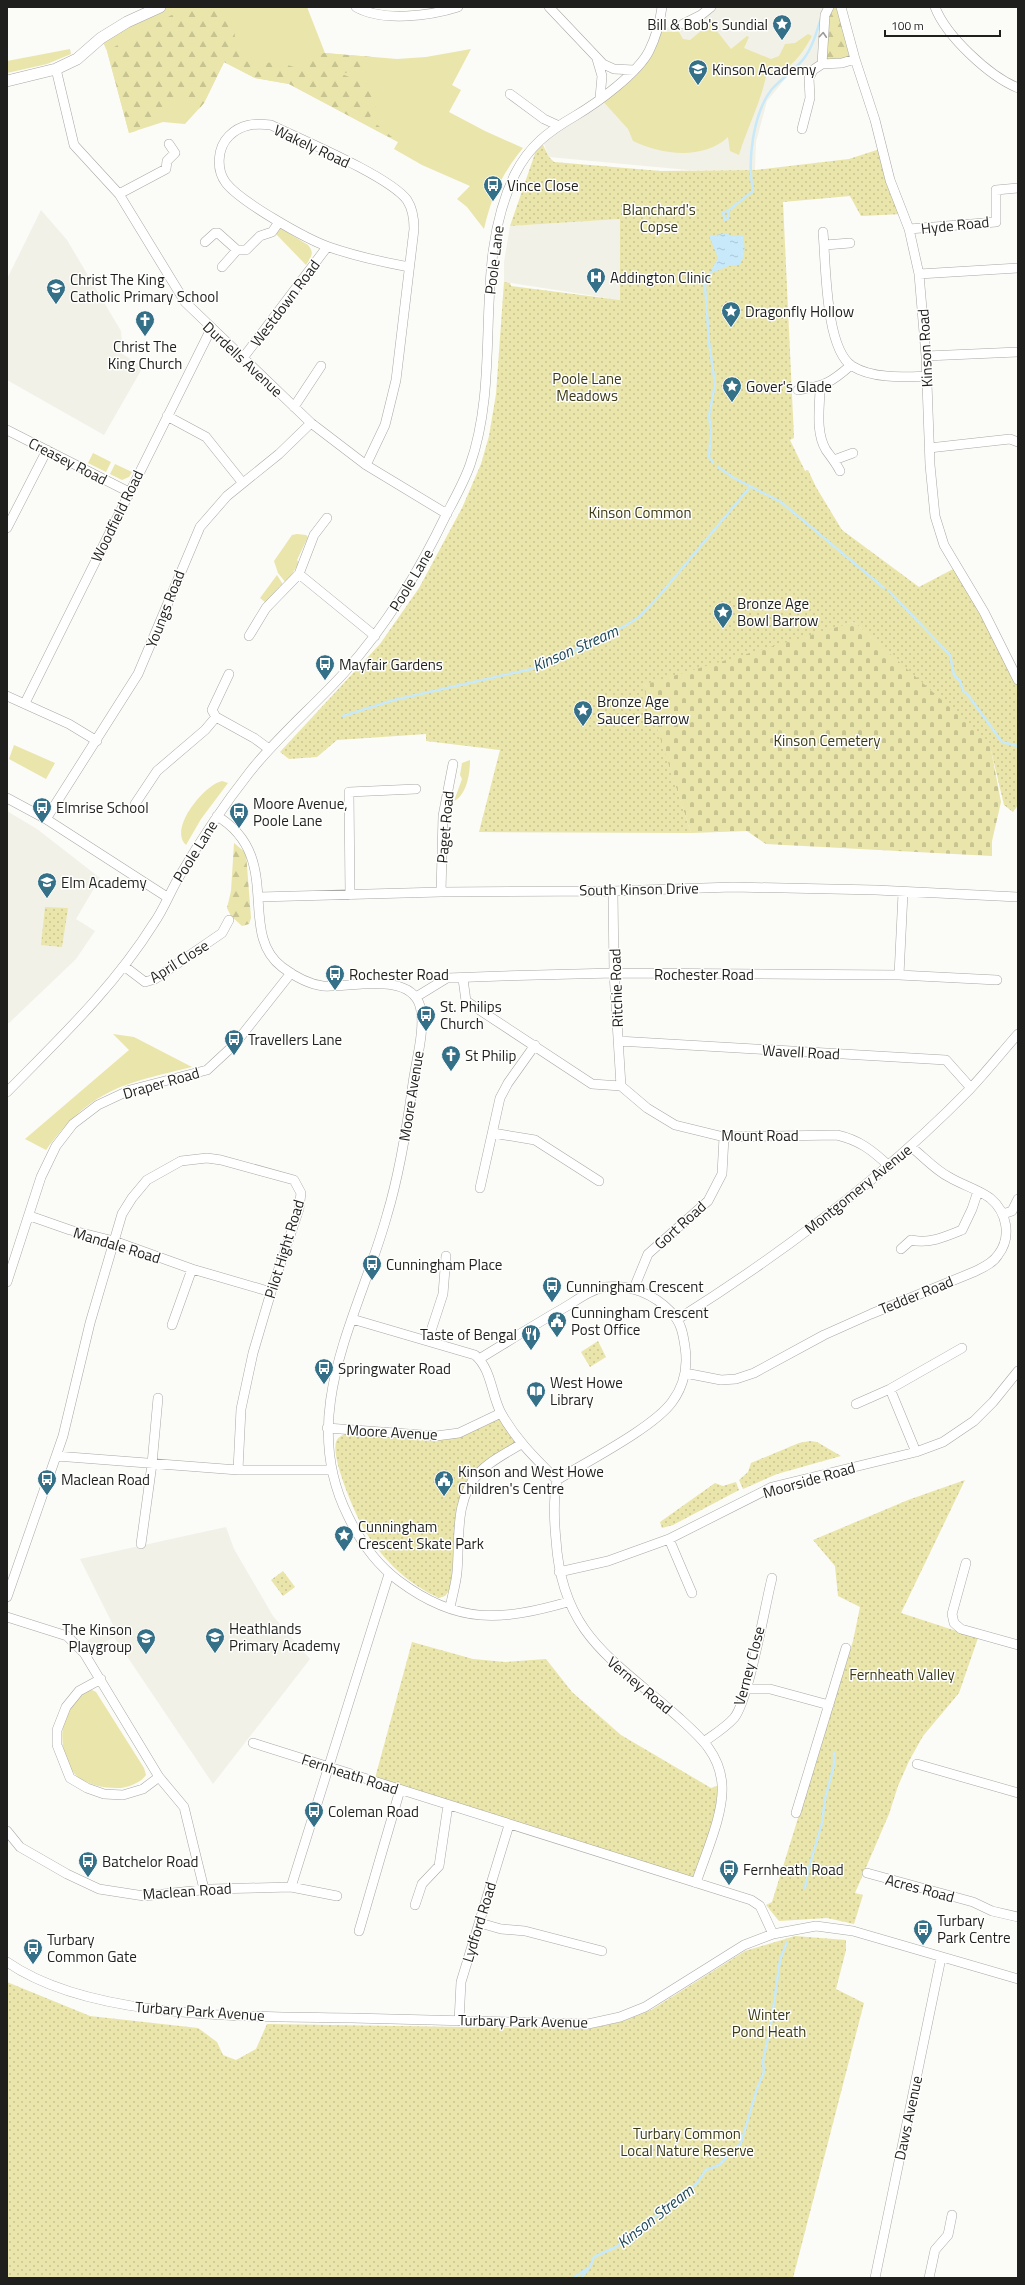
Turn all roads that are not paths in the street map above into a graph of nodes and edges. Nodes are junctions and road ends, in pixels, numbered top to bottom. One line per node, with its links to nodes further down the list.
1 (160, 7): 14 (main road)
2 (356, 7): 3 (street)
3 (458, 7)
4 (549, 7): 11 (street)
5 (662, 7): 15 (street, Poole Lane)
6 (711, 7): 10 (street)
7 (829, 7): 13 (street, one-way to 7)
8 (841, 7): 12 (street, Kinson Road)
9 (935, 7): 17 (street)
10 (683, 24)
11 (598, 59): 15 (street); 19 (street)
12 (855, 59): 13 (street); 26 (street, Kinson Road)
13 (822, 64): 21 (street)
14 (56, 69): 16 (main road); 24 (street, Durdells Avenue)
15 (634, 70): 19 (street, Poole Lane)
16 (7, 81)
17 (1018, 88)
18 (510, 94): 20 (street)
19 (600, 98): 20 (street, Poole Lane)
20 (557, 125): 59 (street, Poole Lane)
21 (802, 129)
22 (169, 144): 24 (street)
23 (1018, 188): 26 (street, Hyde Road)
24 (119, 194): 37 (street, Durdells Avenue)
25 (279, 222): 31 (street, Wakely Road); 32 (street); 34 (street, Wakely Road)
26 (909, 229): 36 (street, Kinson Road)
27 (823, 232): 30 (street)
28 (205, 242): 32 (street)
29 (850, 243): 30 (street)
30 (825, 244): 41 (street)
31 (328, 247): 34 (street, Wakely Road); 40 (street, Westdown Road)
32 (237, 250): 33 (street)
33 (222, 267)
34 (409, 267): 55 (street, Wakely Road)
35 (1018, 268): 36 (street)
36 (919, 274): 39 (street, Kinson Road)
37 (211, 329): 40 (street, Durdells Avenue); 47 (street, Woodfield Road)
38 (1018, 352): 39 (street)
39 (926, 356): 43 (street, Kinson Road)
40 (243, 358): 46 (street, Durdells Avenue)
41 (851, 365): 43 (street); 44 (street)
42 (321, 366): 46 (street)
43 (927, 376): 51 (street, Kinson Road)
44 (820, 387): 45 (street); 54 (street)
45 (798, 390)
46 (294, 407): 48 (street, Durdells Avenue)
47 (167, 416): 57 (street); 58 (street, Woodfield Road)
48 (311, 423): 55 (street, Durdells Avenue); 57 (street, Youngs Road)
49 (7, 430): 52 (street, Creasey Road)
50 (1018, 442): 51 (street)
51 (929, 448): 66 (street, Kinson Road)
52 (47, 450): 58 (street, Creasey Road); 61 (street)
53 (853, 452): 54 (street)
54 (834, 460): 56 (street)
55 (366, 465): 59 (street, Durdells Avenue)
56 (840, 471)
57 (242, 482): 70 (street, Youngs Road)
58 (129, 492): 68 (street, Woodfield Road)
59 (447, 514): 64 (street, Poole Lane)
60 (327, 518): 62 (street)
61 (7, 528)
62 (299, 574): 63 (street); 64 (street)
63 (249, 636)
64 (375, 636): 71 (street, Poole Lane)
65 (229, 674): 69 (street)
66 (1018, 680)
67 (7, 696): 68 (street)
68 (25, 703): 70 (street)
69 (216, 717): 71 (street); 75 (street)
70 (97, 741): 77 (street, Youngs Road)
71 (270, 749): 76 (street, Poole Lane)
72 (453, 764): 79 (street, Paget Road)
73 (416, 789): 81 (street)
74 (7, 798): 77 (street)
75 (135, 804)
76 (217, 816): 82 (street, Poole Lane); 83 (street)
77 (46, 819): 82 (street)
78 (613, 890): 79 (street, South Kinson Drive); 80 (street, South Kinson Drive); 88 (street, Ritchie Road)
79 (441, 892): 81 (street, South Kinson Drive)
80 (903, 893): 84 (street, South Kinson Drive); 89 (street)
81 (350, 895): 83 (street, South Kinson Drive)
82 (167, 897): 86 (street, Poole Lane)
83 (259, 897): 87 (street)
84 (1018, 897)
85 (229, 920): 86 (street, April Close)
86 (124, 966): 98 (street, Poole Lane)
87 (291, 973): 92 (street); 108 (street, Draper Road)
88 (614, 974): 89 (street, Rochester Road); 90 (street, Rochester Road); 94 (street, Ritchie Road)
89 (899, 974): 91 (street, Rochester Road)
90 (463, 979): 92 (street, Rochester Road); 95 (street)
91 (997, 980)
92 (416, 997): 116 (street, Moore Avenue)
93 (1018, 1034): 97 (street, Montgomery Avenue)
94 (618, 1041): 96 (street, Ritchie Road); 97 (street, Wavell Road)
95 (535, 1045): 96 (street); 99 (street)
96 (621, 1086): 100 (street, Mount Road)
97 (971, 1088): 101 (street, Montgomery Avenue)
98 (7, 1092)
99 (493, 1133): 103 (street); 104 (street)
100 (724, 1137): 102 (street, Mount Road); 114 (street, Gort Road)
101 (911, 1147): 102 (street, Montgomery Avenue); 105 (street)
102 (889, 1166): 117 (street, Montgomery Avenue)
103 (599, 1181)
104 (480, 1188)
105 (978, 1191): 107 (street); 110 (street)
106 (1018, 1199): 107 (street)
107 (1003, 1214): 123 (street, Tedder Road)
108 (30, 1216): 109 (street, Mandale Road); 113 (street)
109 (114, 1241): 112 (street, Mandale Road); 115 (street, Pilot Hight Road); 131 (street)
110 (901, 1249)
111 (446, 1256): 119 (street)
112 (192, 1269): 115 (street, Mandale Road); 118 (street)
113 (7, 1282)
114 (634, 1288): 117 (street); 121 (street)
115 (271, 1292): 133 (street, Pilot Hight Road)
116 (352, 1319): 119 (street); 128 (street, Moore Avenue)
117 (678, 1319): 123 (street)
118 (172, 1325)
119 (428, 1340): 121 (street)
120 (962, 1348): 124 (street)
121 (479, 1359): 127 (street)
122 (1018, 1370): 130 (street, Moorside Road)
123 (685, 1373): 135 (street)
124 (890, 1389): 126 (street); 130 (street)
125 (158, 1398): 132 (street)
126 (856, 1404)
127 (501, 1413): 128 (street, Moore Avenue); 129 (street)
128 (327, 1428): 134 (street, Moore Avenue)
129 (521, 1444): 135 (street); 145 (street)
130 (916, 1452): 136 (street, Moorside Road)
131 (56, 1456): 132 (street); 143 (street)
132 (152, 1464): 133 (street); 137 (street)
133 (238, 1470): 134 (street)
134 (331, 1470): 140 (street, Moore Avenue)
135 (557, 1480): 139 (street, Verney Road)
136 (669, 1539): 139 (street, Moorside Road); 142 (street)
137 (141, 1544)
138 (966, 1563): 147 (street)
139 (559, 1572): 144 (street, Verney Road)
140 (390, 1574): 145 (street, Moore Avenue); 155 (street)
141 (772, 1578): 150 (street, Verney Close)
142 (692, 1593)
143 (7, 1597)
144 (568, 1602): 145 (street, Moore Avenue); 152 (street, Verney Road)
145 (450, 1608)
146 (7, 1616): 149 (street)
147 (1018, 1645)
148 (846, 1648): 151 (street)
149 (101, 1679): 156 (street); 156 (street)
150 (746, 1689): 151 (street); 152 (street, Verney Close)
151 (829, 1705): 160 (street)
152 (705, 1741): 164 (street, Verney Road)
153 (253, 1743): 155 (street, Fernheath Road)
154 (917, 1764): 158 (street)
155 (330, 1768): 157 (street, Fernheath Road); 165 (street)
156 (159, 1777): 166 (street)
157 (400, 1790): 159 (street, Fernheath Road); 171 (street)
158 (1018, 1793)
159 (448, 1805): 161 (street, Fernheath Road); 168 (street)
160 (796, 1813)
161 (509, 1825): 164 (street, Fernheath Road); 170 (street, Lydford Road)
162 (7, 1831): 166 (street, Maclean Road)
163 (867, 1873): 169 (street, Acres Road)
164 (696, 1883): 172 (street, Fernheath Road)
165 (292, 1887): 166 (street, Maclean Road); 167 (street, Maclean Road)
166 (204, 1889)
167 (337, 1896)
168 (415, 1905)
169 (1018, 1917)
170 (480, 1923): 173 (street); 177 (street, Lydford Road)
171 (359, 1931)
172 (773, 1934): 174 (street, Turbary Park Avenue); 177 (street, Turbary Park Avenue)
173 (602, 1951)
174 (941, 1958): 176 (street, Turbary Park Avenue); 179 (street, Daws Avenue)
175 (7, 1962): 177 (street, Turbary Park Avenue)
176 (1018, 1979)
177 (459, 2021)
178 (952, 2215): 180 (street)
179 (875, 2278)
180 (929, 2278)

